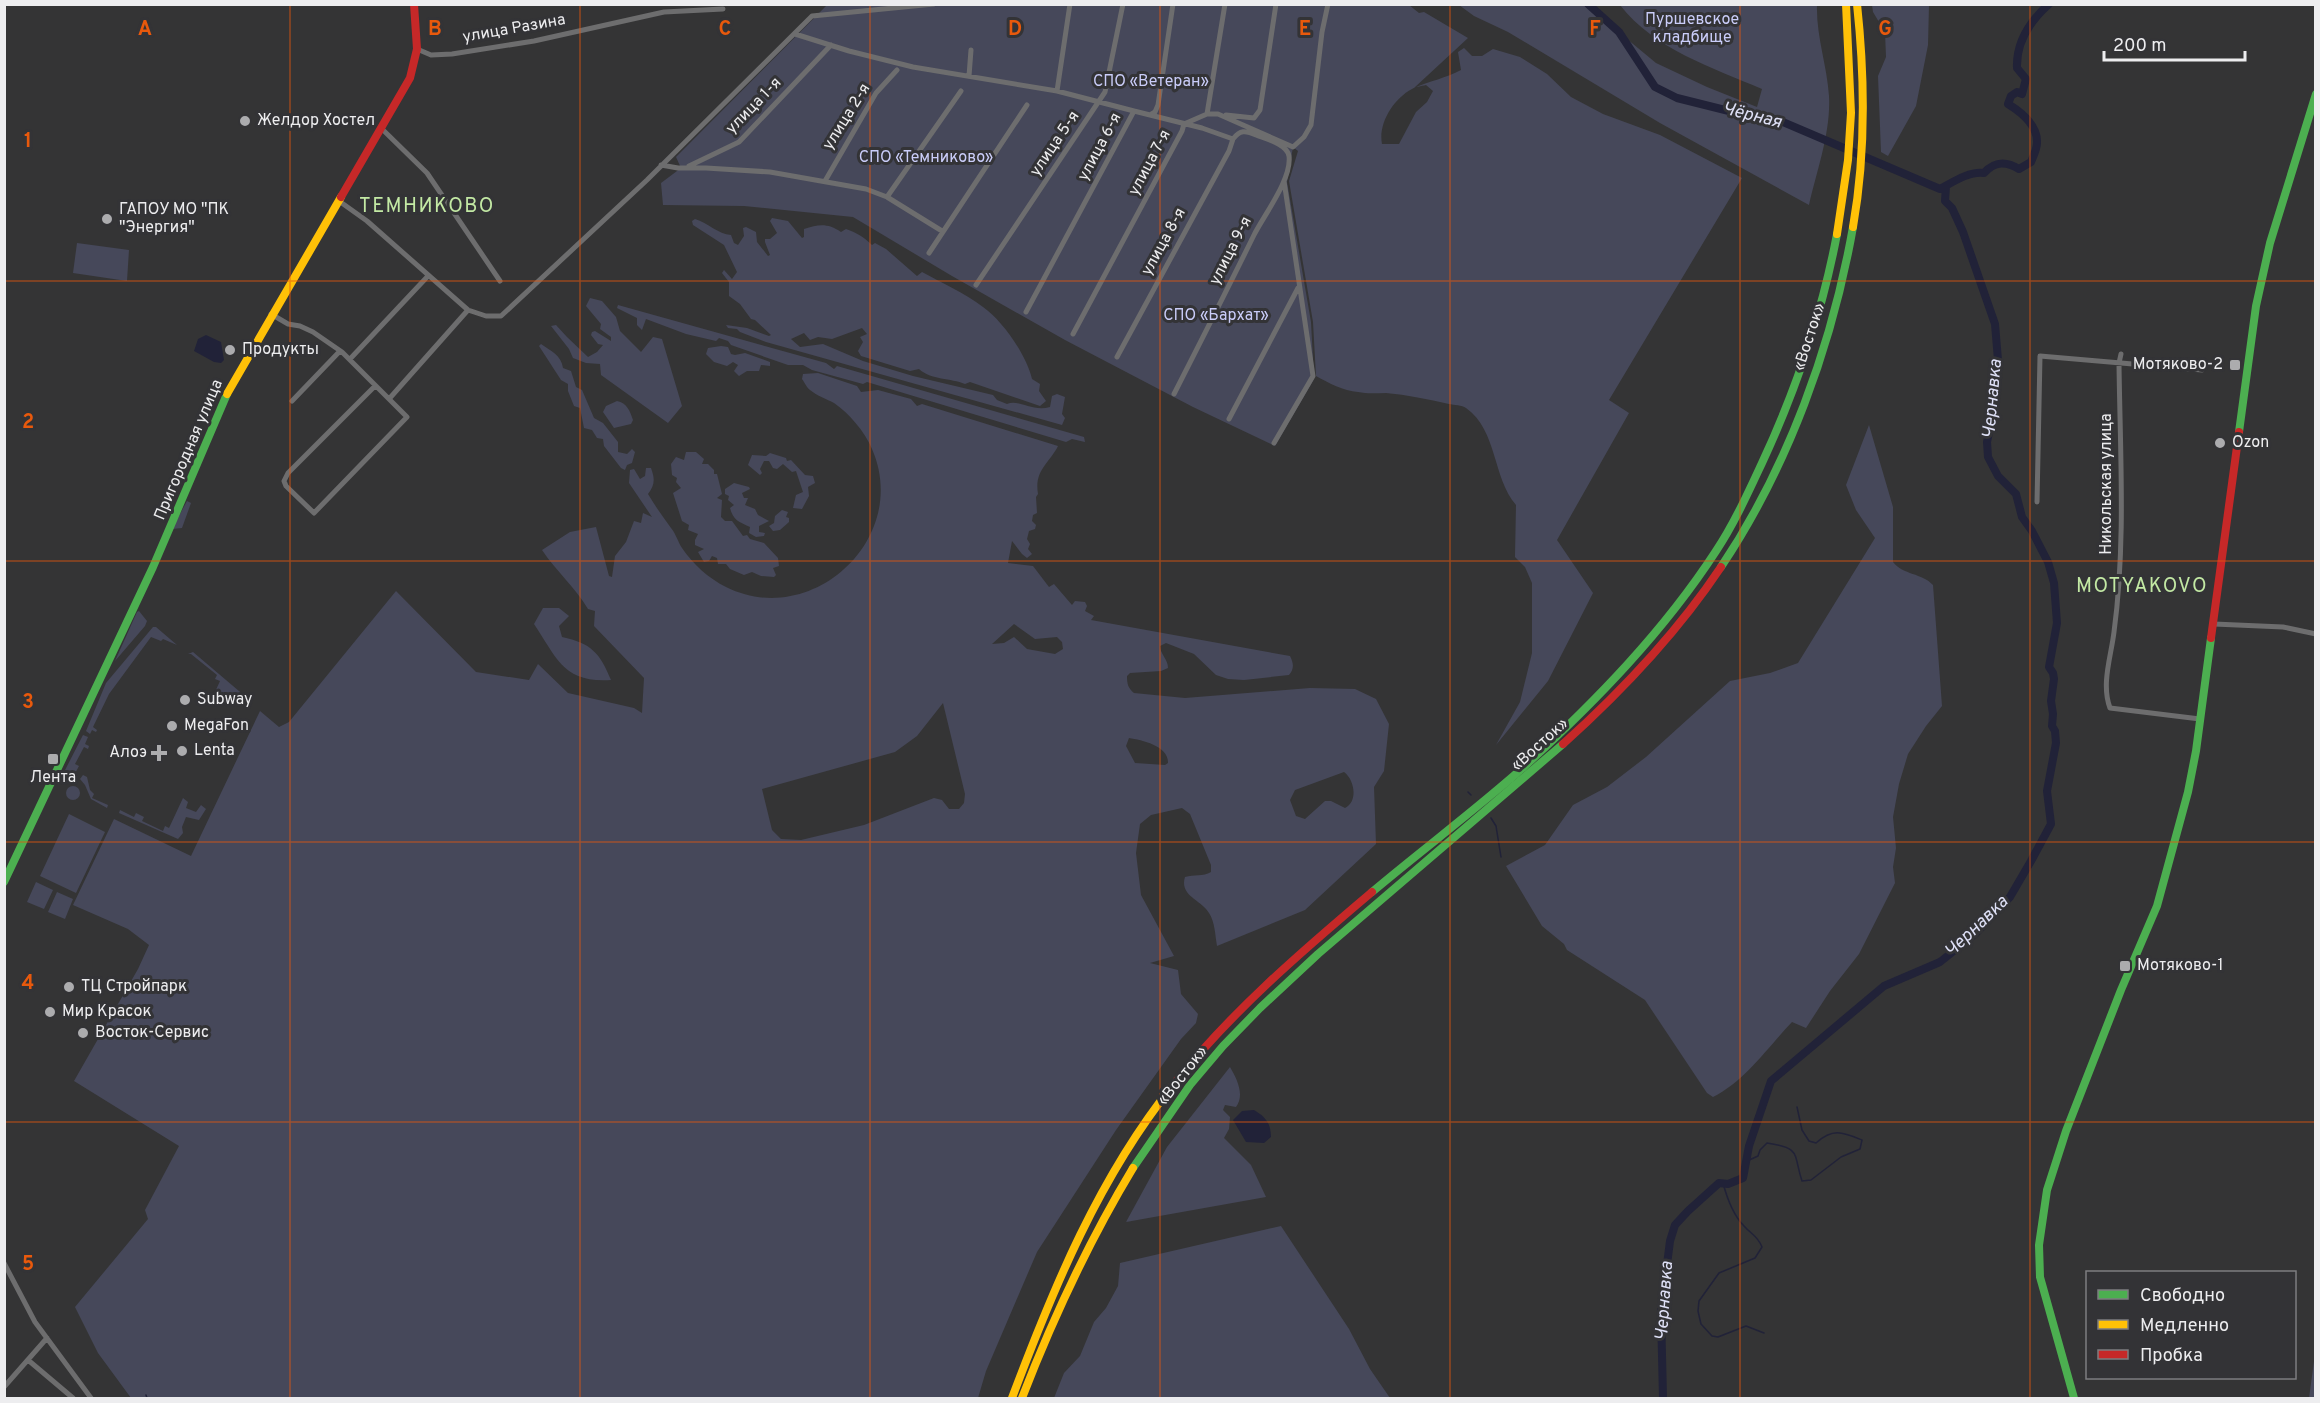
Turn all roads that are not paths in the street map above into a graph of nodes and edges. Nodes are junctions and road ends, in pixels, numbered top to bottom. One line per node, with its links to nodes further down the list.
1 (414, 4): 14 (main road, Пригородная улица)
2 (934, 4): 12 (street)
3 (1070, 4): 19 (street)
4 (1123, 4): 21 (street, улица 5-я)
5 (1173, 4): 26 (street, улица 6-я)
6 (1225, 4): 24 (street)
7 (1276, 4): 25 (street)
8 (1328, 4): 25 (street)
9 (1846, 4): 69 (main road, «Восток»)
10 (1857, 4): 70 (main road, «Восток»)
11 (723, 9): 14 (street, улица Разина)
12 (795, 34): 13 (street); 30 (street)
13 (831, 45): 17 (street); 31 (street, улица 1-я)
14 (417, 49): 28 (main road, Пригородная улица)
15 (972, 50): 17 (street)
16 (897, 70): 33 (street, улица 2-я)
17 (969, 76): 19 (street)
18 (961, 91): 34 (street)
19 (1057, 91): 21 (street)
20 (2316, 94): 59 (main road)
21 (1099, 102): 23 (street); 40 (street, улица 5-я)
22 (1027, 105): 36 (street)
23 (1134, 111): 26 (street, улица 6-я); 43 (street, улица 6-я)
24 (1207, 114): 25 (street); 27 (street, улица 7-я)
25 (1218, 114)
26 (1150, 115): 27 (street)
27 (1184, 124): 29 (street); 45 (street, улица 7-я)
28 (381, 128): 35 (main road, Пригородная улица); 39 (street)
29 (1233, 140): 32 (street, улица 9-я); 48 (street, улица 8-я)
30 (661, 165): 31 (street); 42 (street)
31 (684, 168): 33 (street)
32 (1284, 180): 41 (street); 53 (street, улица 9-я)
33 (825, 182): 34 (street)
34 (887, 197): 36 (street)
35 (339, 201): 38 (street); 44 (main road, Пригородная улица)
36 (942, 231): 37 (street)
37 (929, 253)
38 (428, 276): 42 (street); 49 (street)
39 (500, 281)
40 (976, 285)
41 (1298, 288): 56 (street); 57 (street)
42 (468, 310): 54 (street)
43 (1026, 312)
44 (271, 314): 46 (street); 62 (main road, Пригородная улица)
45 (1073, 334)
46 (340, 351): 49 (street); 55 (street)
47 (2121, 354): 50 (street, Никольская улица)
48 (1116, 357)
49 (350, 359): 52 (street)
50 (2120, 363): 51 (street); 58 (street); 61 (street, Никольская улица)
51 (2202, 370)
52 (375, 386): 54 (street); 54 (street)
53 (1174, 394)
54 (389, 399)
55 (292, 401)
56 (1229, 419)
57 (1274, 443)
58 (2037, 502)
59 (2214, 624): 60 (street); 61 (main road)
60 (2316, 634)
61 (2200, 719): 71 (main road)
62 (4, 882)
63 (4, 1263): 64 (street)
64 (47, 1338): 65 (street); 68 (street)
65 (28, 1360): 66 (street); 67 (street)
66 (4, 1387)
67 (73, 1398)
68 (91, 1398)
69 (1012, 1398)
70 (1022, 1398)
71 (2074, 1398)

